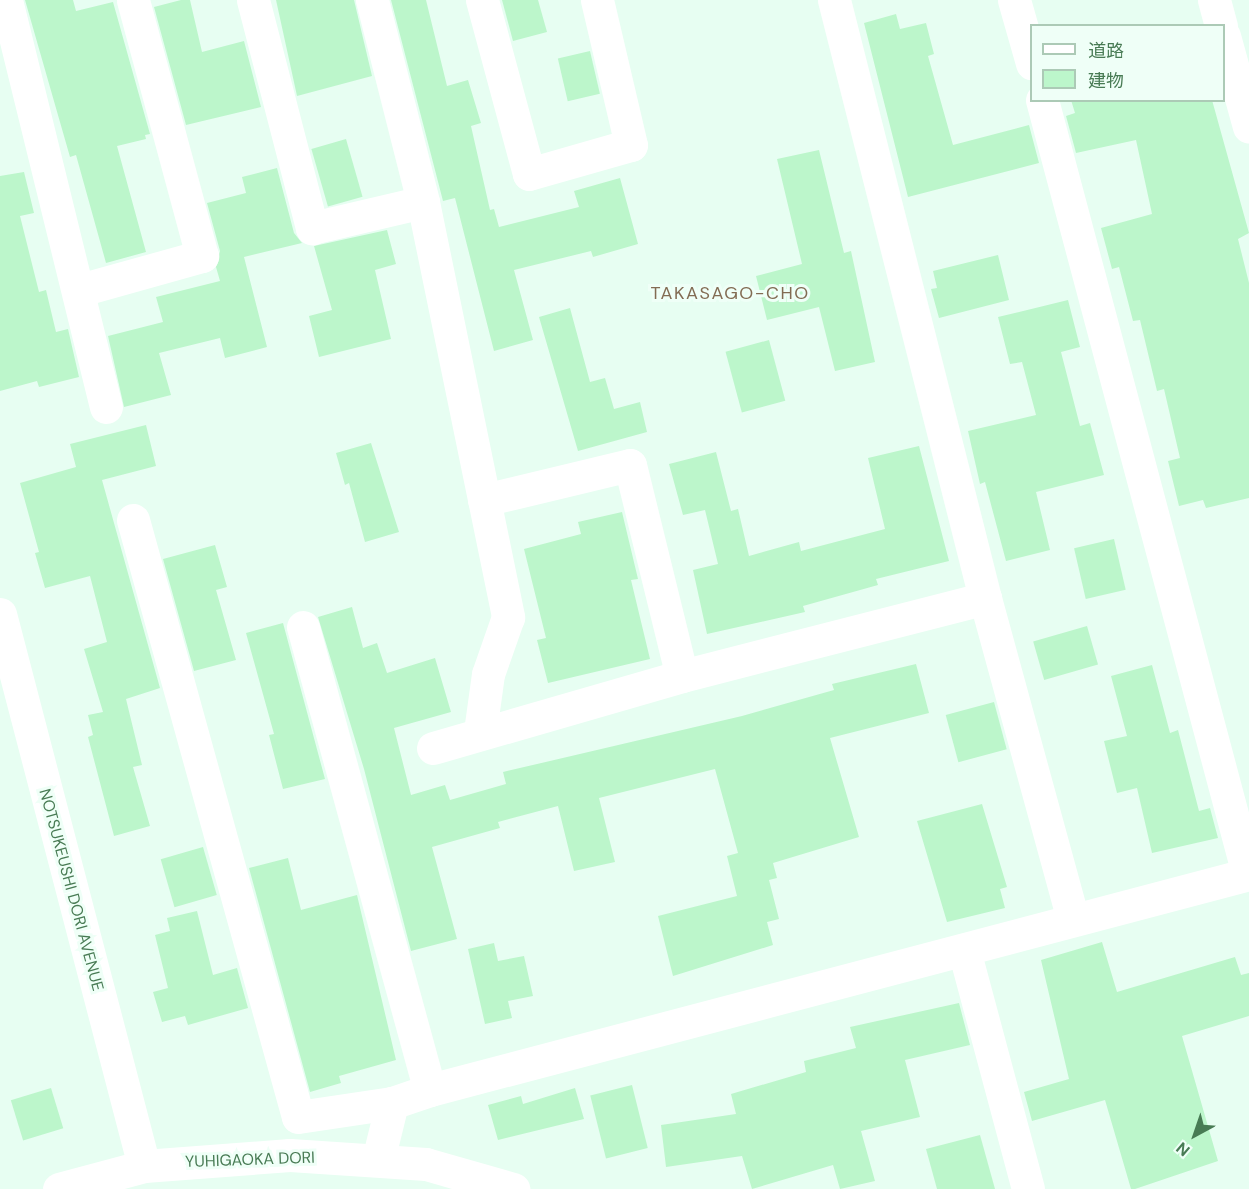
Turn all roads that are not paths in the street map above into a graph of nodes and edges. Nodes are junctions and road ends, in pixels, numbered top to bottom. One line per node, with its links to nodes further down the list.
1 (6, 0): 16 (street)
2 (133, 0): 16 (street)
3 (253, 0): 15 (street)
4 (372, 0): 15 (street)
5 (482, 0): 6 (street)
6 (597, 0)
7 (834, 0): 20 (street)
8 (1014, 0): 12 (street)
9 (1214, 0): 10 (street)
10 (1220, 24)
11 (1225, 40): 14 (street)
12 (1030, 56)
13 (1043, 102): 26 (street)
14 (1249, 127)
15 (423, 202): 18 (street)
16 (80, 290): 17 (street)
17 (106, 407)
18 (484, 500): 23 (street); 24 (street)
19 (134, 520): 30 (street)
20 (985, 598): 23 (street); 27 (street)
21 (0, 614): 32 (street, NOTSUKEUSHI DORI AVENUE)
22 (303, 627): 29 (street)
23 (682, 676): 24 (street)
24 (480, 732): 25 (street)
25 (433, 747)
26 (1249, 874): 27 (street)
27 (1073, 919): 28 (street)
28 (964, 950): 29 (street); 35 (street)
29 (430, 1090): 30 (street)
30 (392, 1103): 31 (street)
31 (378, 1160): 32 (street, YUHIGAOKA DORI); 34 (street, YUHIGAOKA DORI)
32 (144, 1166): 33 (street, YUHIGAOKA DORI)
33 (59, 1189)
34 (513, 1189)
35 (1028, 1189)

